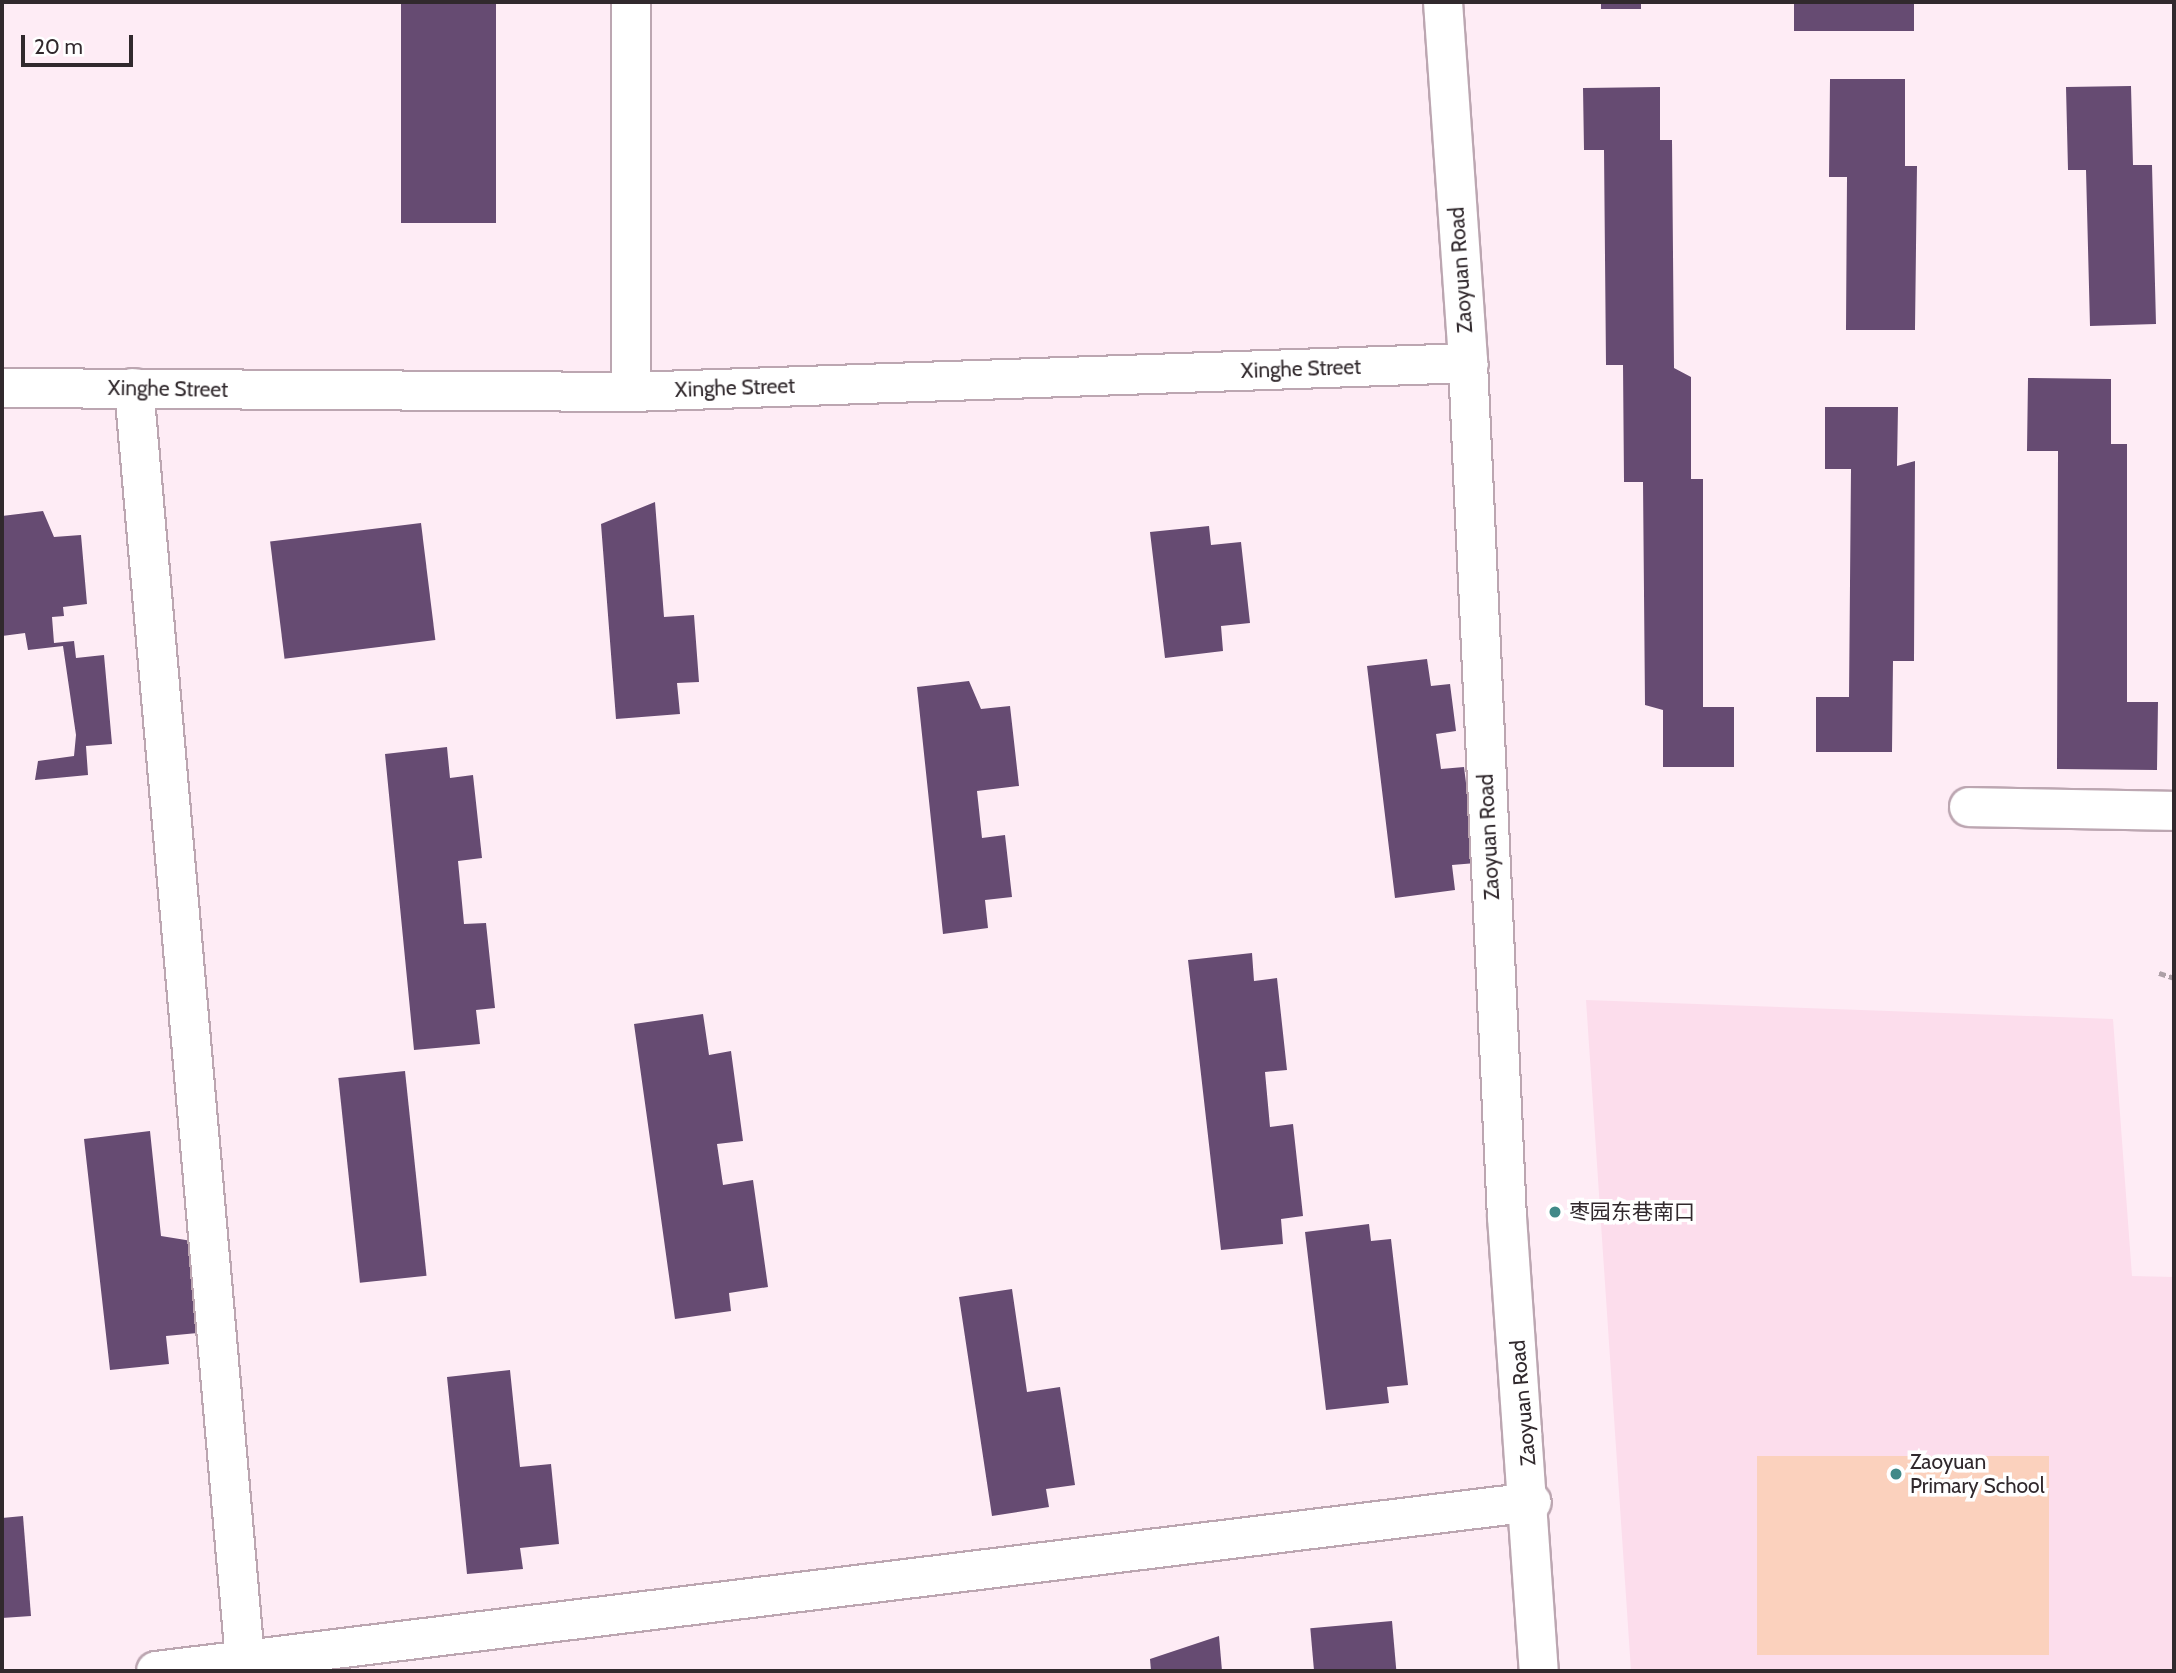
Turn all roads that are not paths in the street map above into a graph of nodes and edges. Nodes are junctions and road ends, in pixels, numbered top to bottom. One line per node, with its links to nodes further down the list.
1 (631, 2): 6 (street)
2 (1443, 2): 3 (street, Zaoyuan Road)
3 (1468, 363): 6 (street, Xinghe Street); 9 (street, Zaoyuan Road)
4 (2, 388): 5 (street, Xinghe Street)
5 (134, 388): 6 (street, Xinghe Street); 10 (street)
6 (631, 392)
7 (1969, 807): 8 (street)
8 (2174, 811)
9 (1532, 1502): 10 (street); 12 (street, Zaoyuan Road)
10 (245, 1667): 11 (street)
11 (156, 1671)
12 (1539, 1671)

